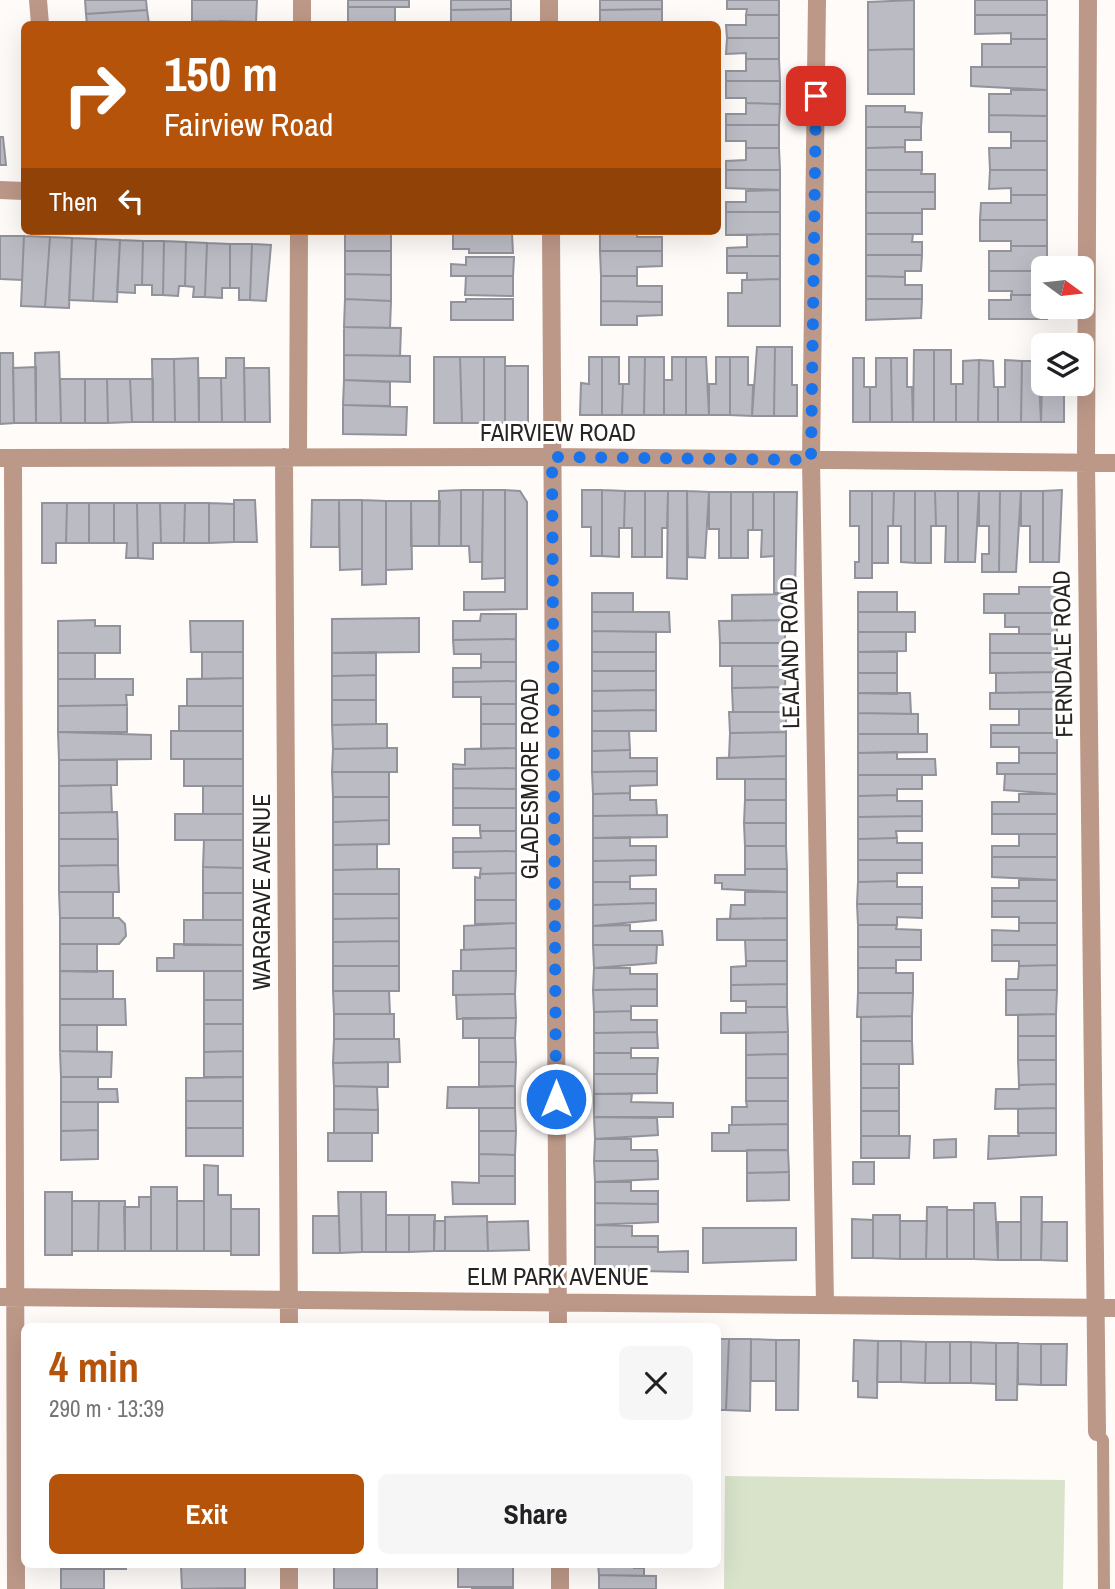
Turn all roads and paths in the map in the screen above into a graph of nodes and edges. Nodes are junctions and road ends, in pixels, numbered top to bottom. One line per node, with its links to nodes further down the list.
1 (38, 0): 6 (street)
2 (302, 0): 7 (street)
3 (549, 0): 8 (street)
4 (817, 0): 16 (street, LEALAND ROAD)
5 (1088, 0): 17 (street, FERNDALE ROAD)
6 (40, 21)
7 (302, 21)
8 (550, 21)
9 (0, 190): 10 (street)
10 (21, 191)
11 (299, 235): 13 (street, WARGRAVE AVENUE)
12 (551, 235): 14 (street, GLADESMORE ROAD)
13 (291, 457): 14 (street, FAIRVIEW ROAD); 15 (street, FAIRVIEW ROAD); 20 (street, WARGRAVE AVENUE)
14 (552, 457): 16 (street, FAIRVIEW ROAD); 21 (street, GLADESMORE ROAD)
15 (6, 458): 19 (street)
16 (811, 460): 17 (street, FAIRVIEW ROAD); 22 (street, LEALAND ROAD)
17 (1086, 462): 18 (street, FAIRVIEW ROAD); 23 (street, FERNDALE ROAD)
18 (1115, 463)
19 (8, 1297): 20 (street, ELM PARK AVENUE); 28 (street)
20 (289, 1300): 21 (street, ELM PARK AVENUE); 25 (street, WARGRAVE AVENUE)
21 (558, 1300): 22 (street, ELM PARK AVENUE); 26 (street, GLADESMORE ROAD)
22 (825, 1305): 23 (street, ELM PARK AVENUE)
23 (1094, 1308): 24 (street, ELM PARK AVENUE); 27 (street, FERNDALE ROAD)
24 (1115, 1308)
25 (289, 1323)
26 (558, 1323)
27 (1097, 1432): 34 (lane)
28 (8, 1562): 31 (street)
29 (289, 1568): 32 (street)
30 (560, 1568): 33 (street)
31 (16, 1589)
32 (289, 1589)
33 (560, 1589)
34 (1104, 1589)

